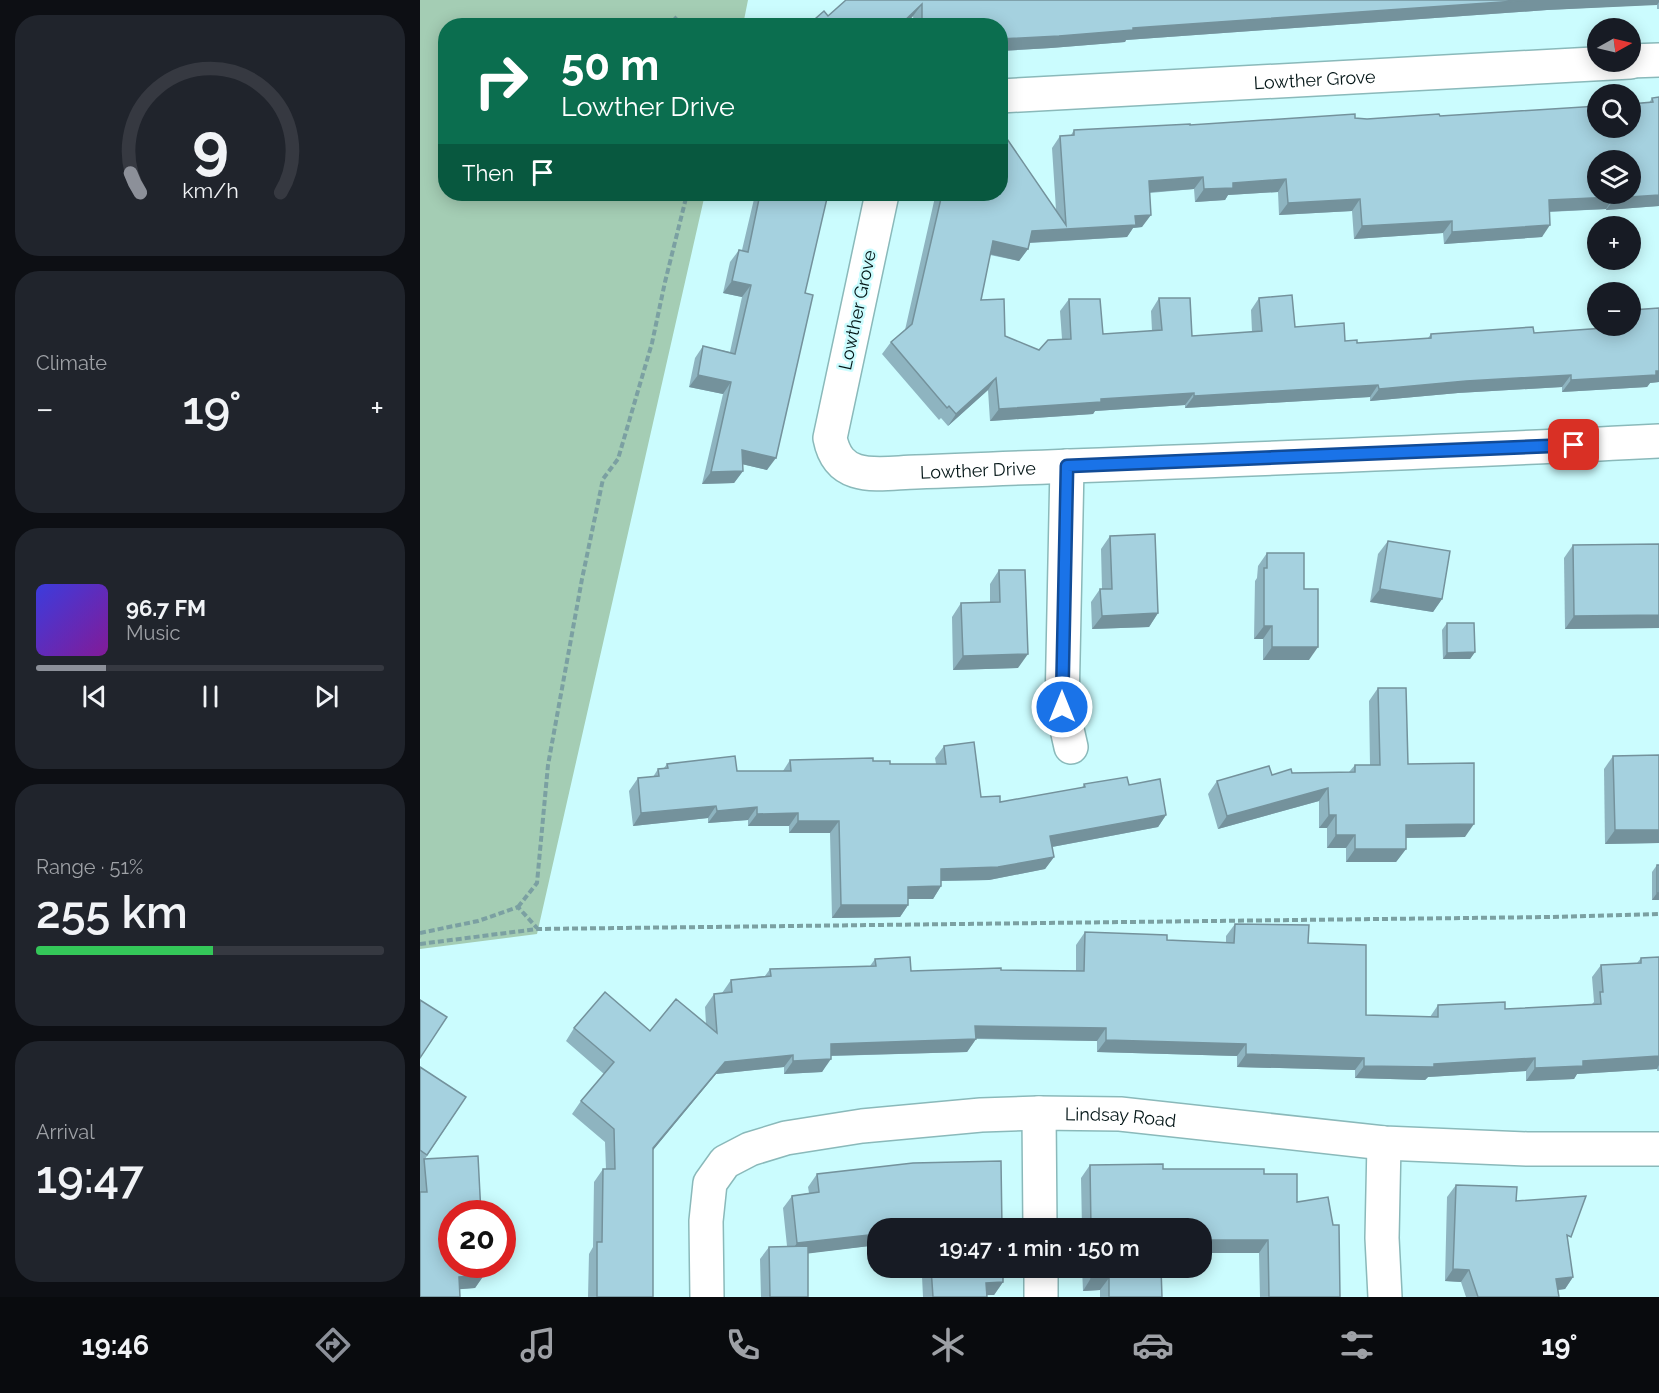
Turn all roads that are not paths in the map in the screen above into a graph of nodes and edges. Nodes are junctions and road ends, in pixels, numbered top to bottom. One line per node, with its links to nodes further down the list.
1 (1659, 60): 2 (street, Lowther Grove)
2 (1641, 61)
3 (1587, 64): 4 (street, Lowther Grove)
4 (1008, 96)
5 (881, 201): 6 (street, Lowther Grove)
6 (833, 427): 8 (street, Lowther Drive)
7 (1659, 441): 8 (street, Lowther Drive)
8 (1067, 466): 9 (street)
9 (1071, 747)
10 (1040, 1113): 11 (street, Lindsay Road); 13 (street); 15 (street, Lindsay Road)
11 (1384, 1143): 12 (street, Lindsay Road); 17 (street)
12 (1659, 1149)
13 (1040, 1218)
14 (1041, 1278): 16 (street)
15 (707, 1297)
16 (1041, 1297)
17 (1385, 1297)

